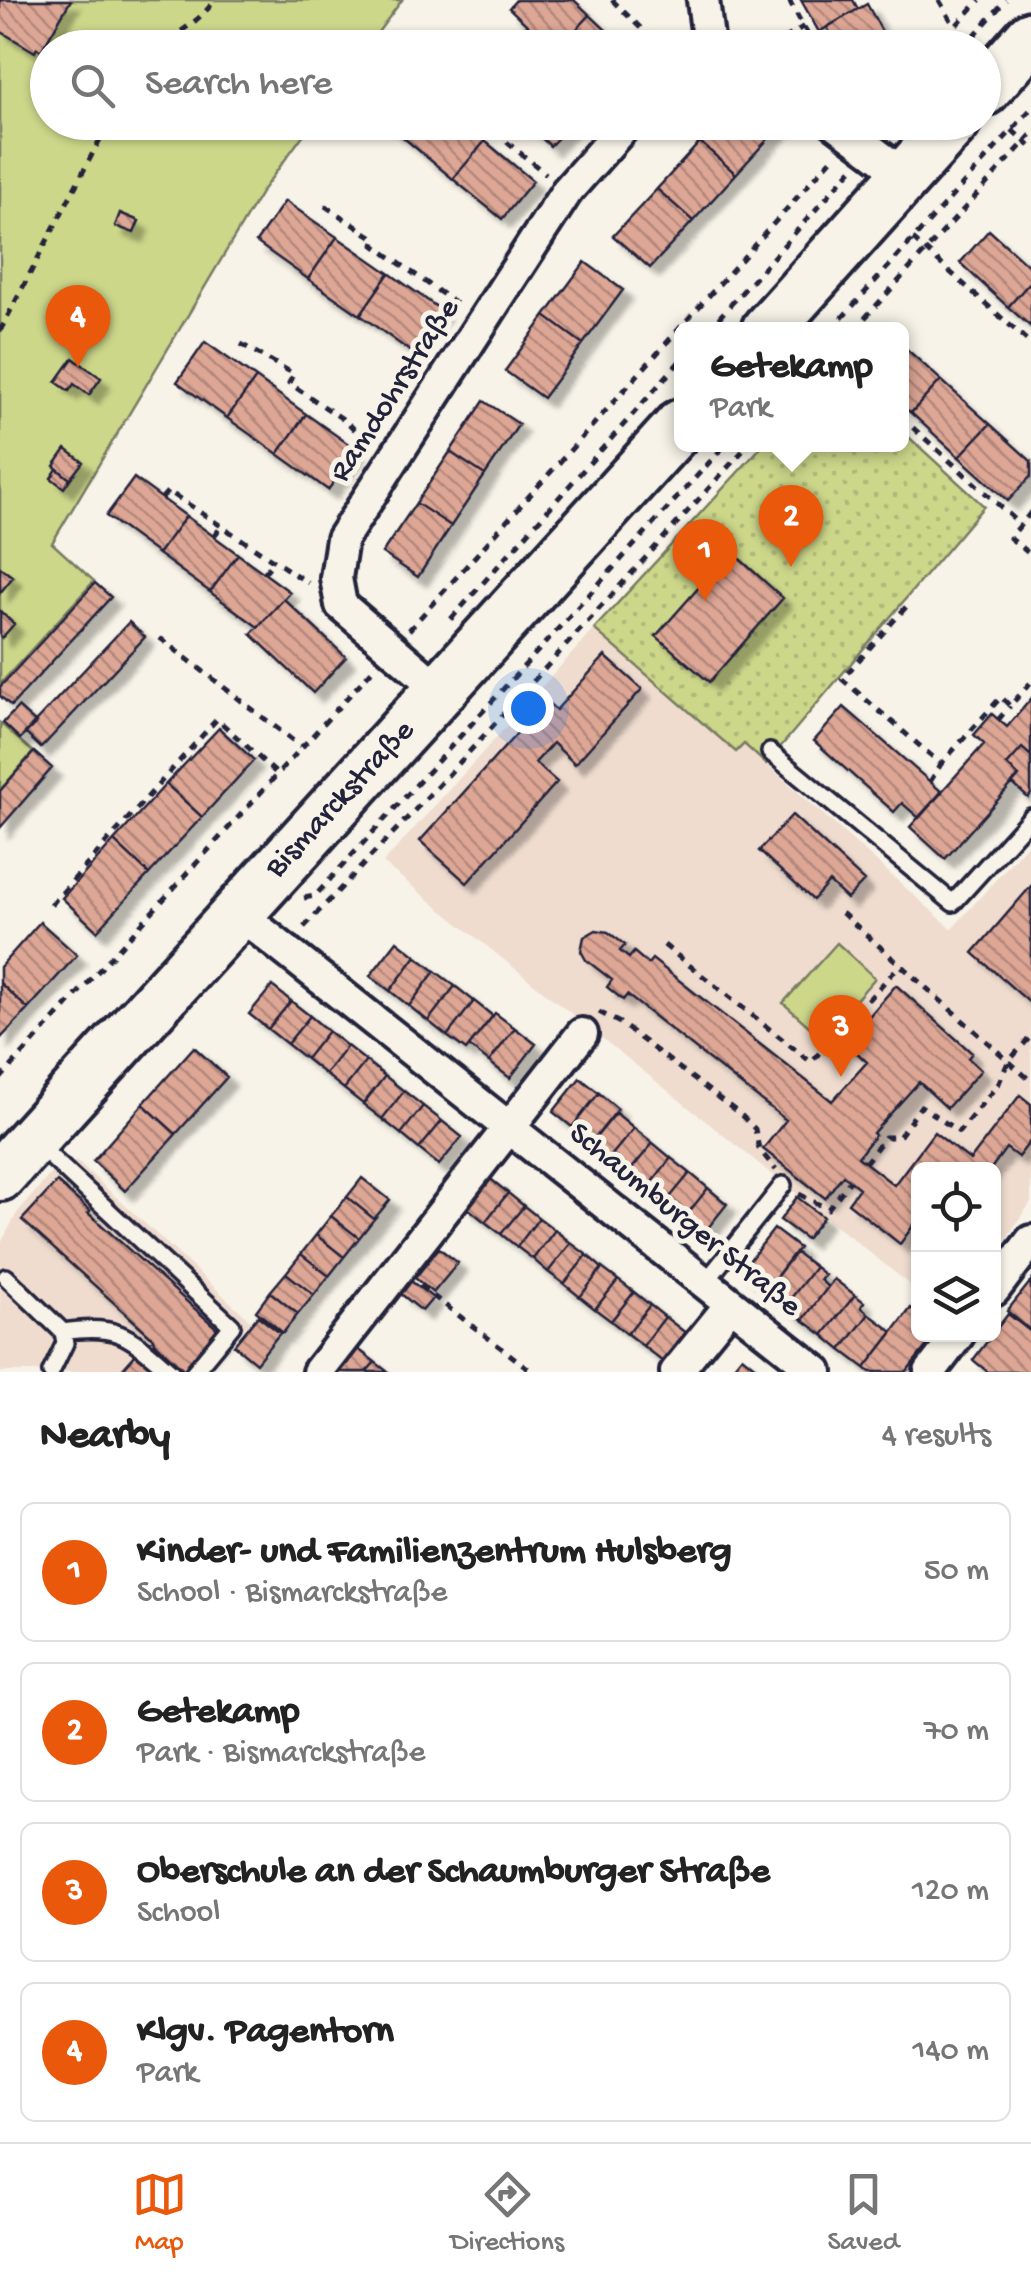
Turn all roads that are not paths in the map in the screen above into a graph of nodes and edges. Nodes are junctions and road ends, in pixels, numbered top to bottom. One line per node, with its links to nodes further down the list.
1 (703, 0): 2 (street)
2 (707, 30)
3 (1031, 38): 4 (main road)
4 (1001, 71)
5 (612, 140): 9 (street, Ramdohrstraße)
6 (866, 146): 7 (main road)
7 (772, 322)
8 (674, 433): 9 (main road, Bismarckstraße)
9 (441, 691): 12 (main road, Bismarckstraße)
10 (770, 752): 11 (lane)
11 (1031, 817)
12 (238, 912): 14 (street, Schaumburger Straße); 15 (main road, Bismarckstraße)
13 (591, 1022): 14 (street)
14 (507, 1126): 20 (street, Schaumburger Straße); 27 (street)
15 (16, 1157): 26 (lane)
16 (783, 1185): 20 (lane)
17 (1031, 1241): 19 (street)
18 (6, 1277): 22 (lane)
19 (1001, 1281)
20 (705, 1283): 21 (street, Schaumburger Straße)
21 (731, 1304): 28 (street); 29 (street, Schaumburger Straße)
22 (63, 1332): 24 (lane); 25 (lane)
23 (953, 1342): 30 (street)
24 (50, 1372)
25 (171, 1372)
26 (194, 1372)
27 (318, 1372)
28 (676, 1372)
29 (817, 1372)
30 (930, 1372)

